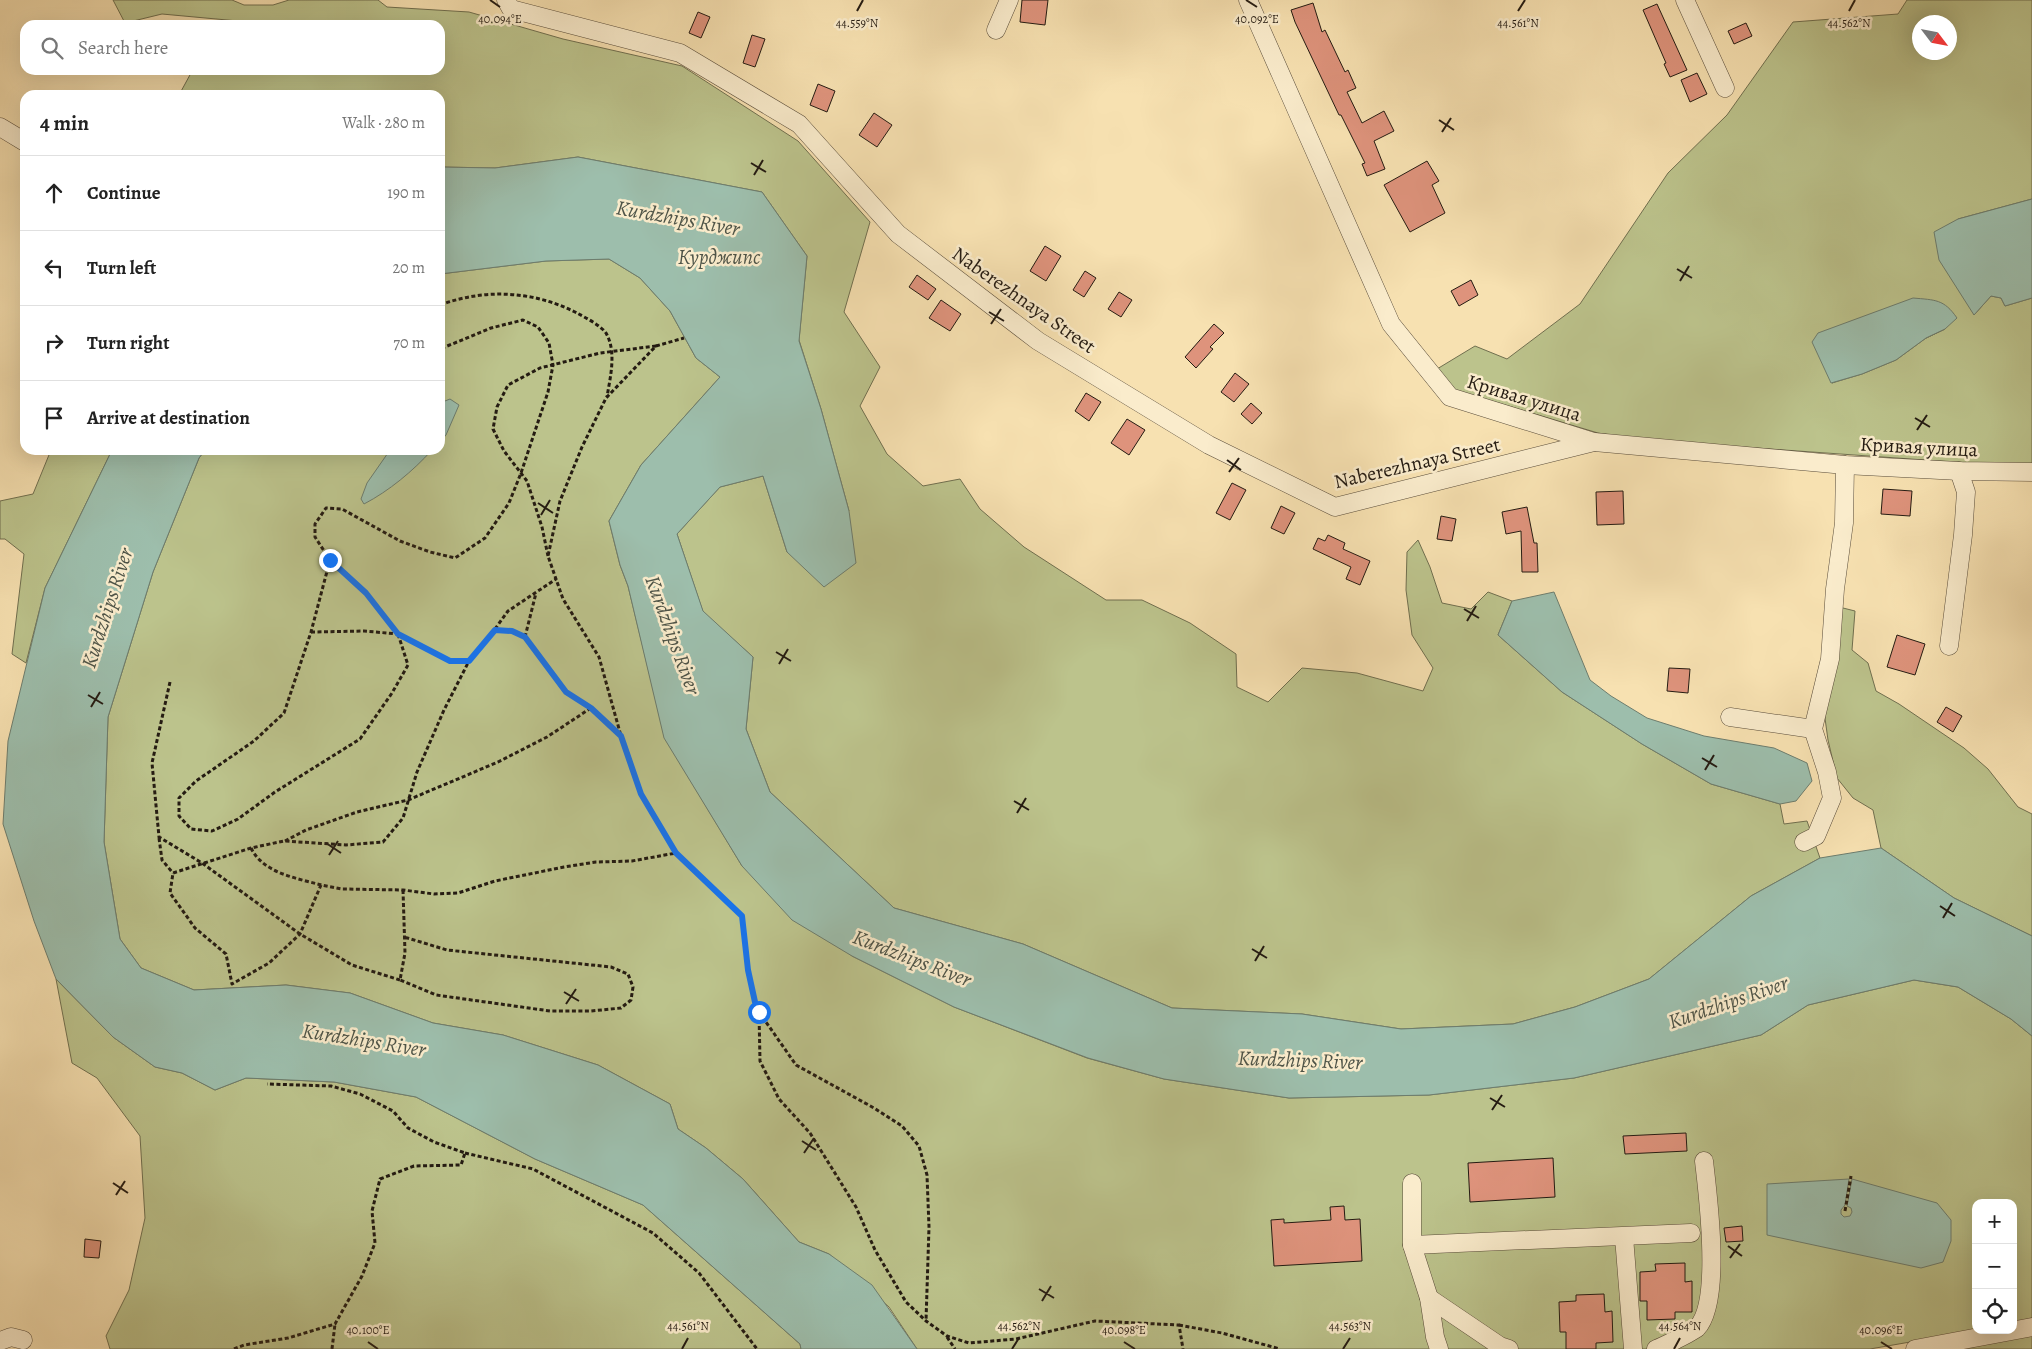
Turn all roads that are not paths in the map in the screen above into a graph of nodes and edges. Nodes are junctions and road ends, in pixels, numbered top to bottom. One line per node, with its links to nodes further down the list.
1 (506, 0): 9 (street, Naberezhnaya Street)
2 (1009, 0): 5 (street)
3 (1248, 0): 9 (street, Кривая улица)
4 (1685, 0): 6 (street)
5 (996, 30)
6 (1725, 88)
7 (0, 127): 8 (street)
8 (20, 139)
9 (1594, 442): 10 (street, Кривая улица)
10 (1845, 465): 11 (street, Кривая улица); 15 (street)
11 (1959, 471): 12 (street, Кривая улица); 13 (street)
12 (2032, 472)
13 (1949, 646)
14 (1730, 717): 15 (street)
15 (1813, 729): 16 (street)
16 (1804, 842)
17 (1704, 1161): 29 (street)
18 (1412, 1183): 21 (street)
19 (1691, 1233): 20 (street)
20 (1624, 1237): 21 (street); 28 (street)
21 (1412, 1245): 22 (street)
22 (1430, 1298): 26 (street); 27 (street)
23 (2032, 1327): 30 (street)
24 (23, 1340): 25 (street)
25 (0, 1341)
26 (1439, 1349)
27 (1509, 1349)
28 (1633, 1349)
29 (1656, 1349)
30 (1915, 1349)

